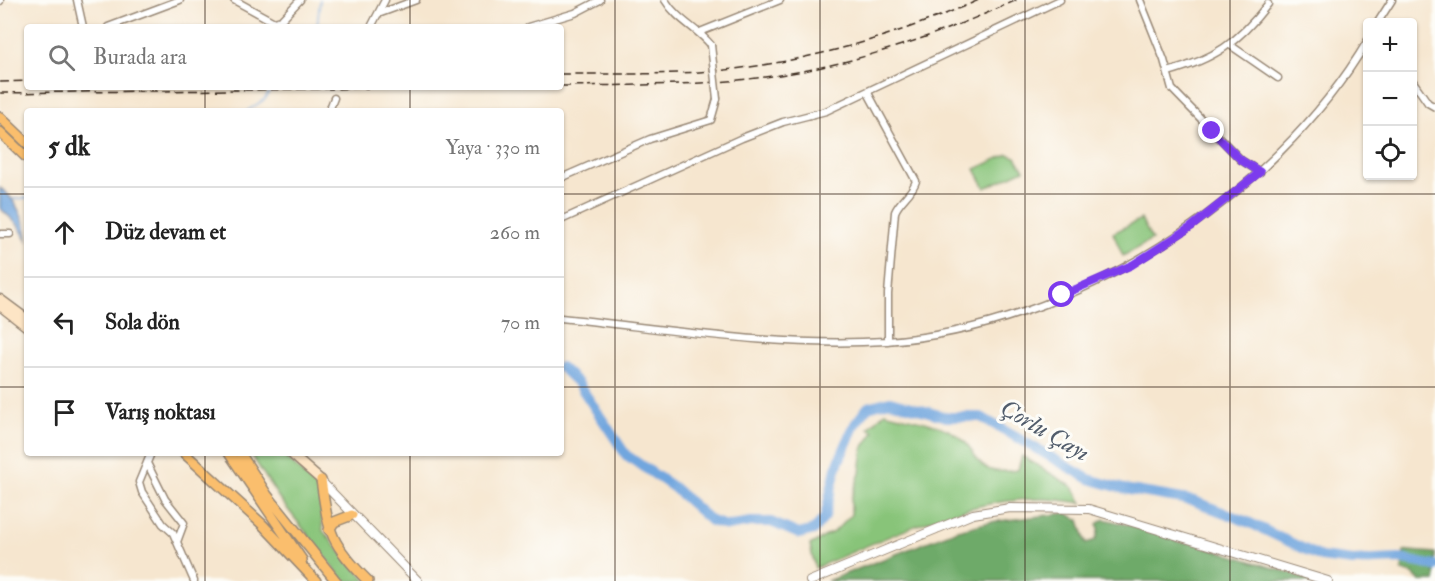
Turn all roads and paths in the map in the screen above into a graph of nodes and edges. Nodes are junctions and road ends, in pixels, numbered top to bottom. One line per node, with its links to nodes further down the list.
1 (77, 0): 16 (street)
2 (180, 0): 17 (street)
3 (234, 0): 4 (street)
4 (300, 0)
5 (385, 0): 14 (street)
6 (416, 0): 14 (street)
7 (600, 0): 19 (street)
8 (665, 0): 20 (street)
9 (780, 0): 20 (street)
10 (1060, 0): 26 (street)
11 (1140, 0): 23 (street)
12 (1392, 0): 15 (street)
13 (1268, 4): 21 (street)
14 (378, 14): 18 (street)
15 (1381, 18)
16 (82, 24)
17 (127, 24)
18 (373, 24)
19 (538, 24)
20 (700, 32): 34 (street, bridge)
21 (1230, 45): 23 (street); 24 (street)
22 (1363, 47): 33 (street)
23 (1168, 72): 33 (street)
24 (1278, 78)
25 (1417, 86): 28 (street)
26 (868, 93): 35 (street); 43 (street)
27 (334, 98): 29 (street)
28 (1435, 107)
29 (330, 108)
30 (0, 117): 32 (highway)
31 (0, 132): 32 (highway)
32 (24, 144)
33 (1260, 172): 43 (street)
34 (564, 177)
35 (564, 219)
36 (0, 234): 37 (street)
37 (10, 234)
38 (0, 299): 40 (main road)
39 (0, 306): 42 (main road)
40 (24, 317)
41 (564, 318): 43 (street)
42 (24, 325)
43 (888, 341)
44 (150, 456): 48 (street)
45 (187, 456): 54 (highway)
46 (293, 456): 49 (main road)
47 (240, 459): 54 (highway); 55 (highway)
48 (147, 463): 52 (street); 52 (street)
49 (321, 480): 50 (street); 51 (highway)
50 (352, 515): 51 (highway); 57 (street)
51 (329, 530): 56 (highway)
52 (177, 542): 53 (street)
53 (194, 581)
54 (317, 581)
55 (336, 581)
56 (368, 581)
57 (418, 581)
58 (810, 581): 59 (street)
59 (1328, 581)

